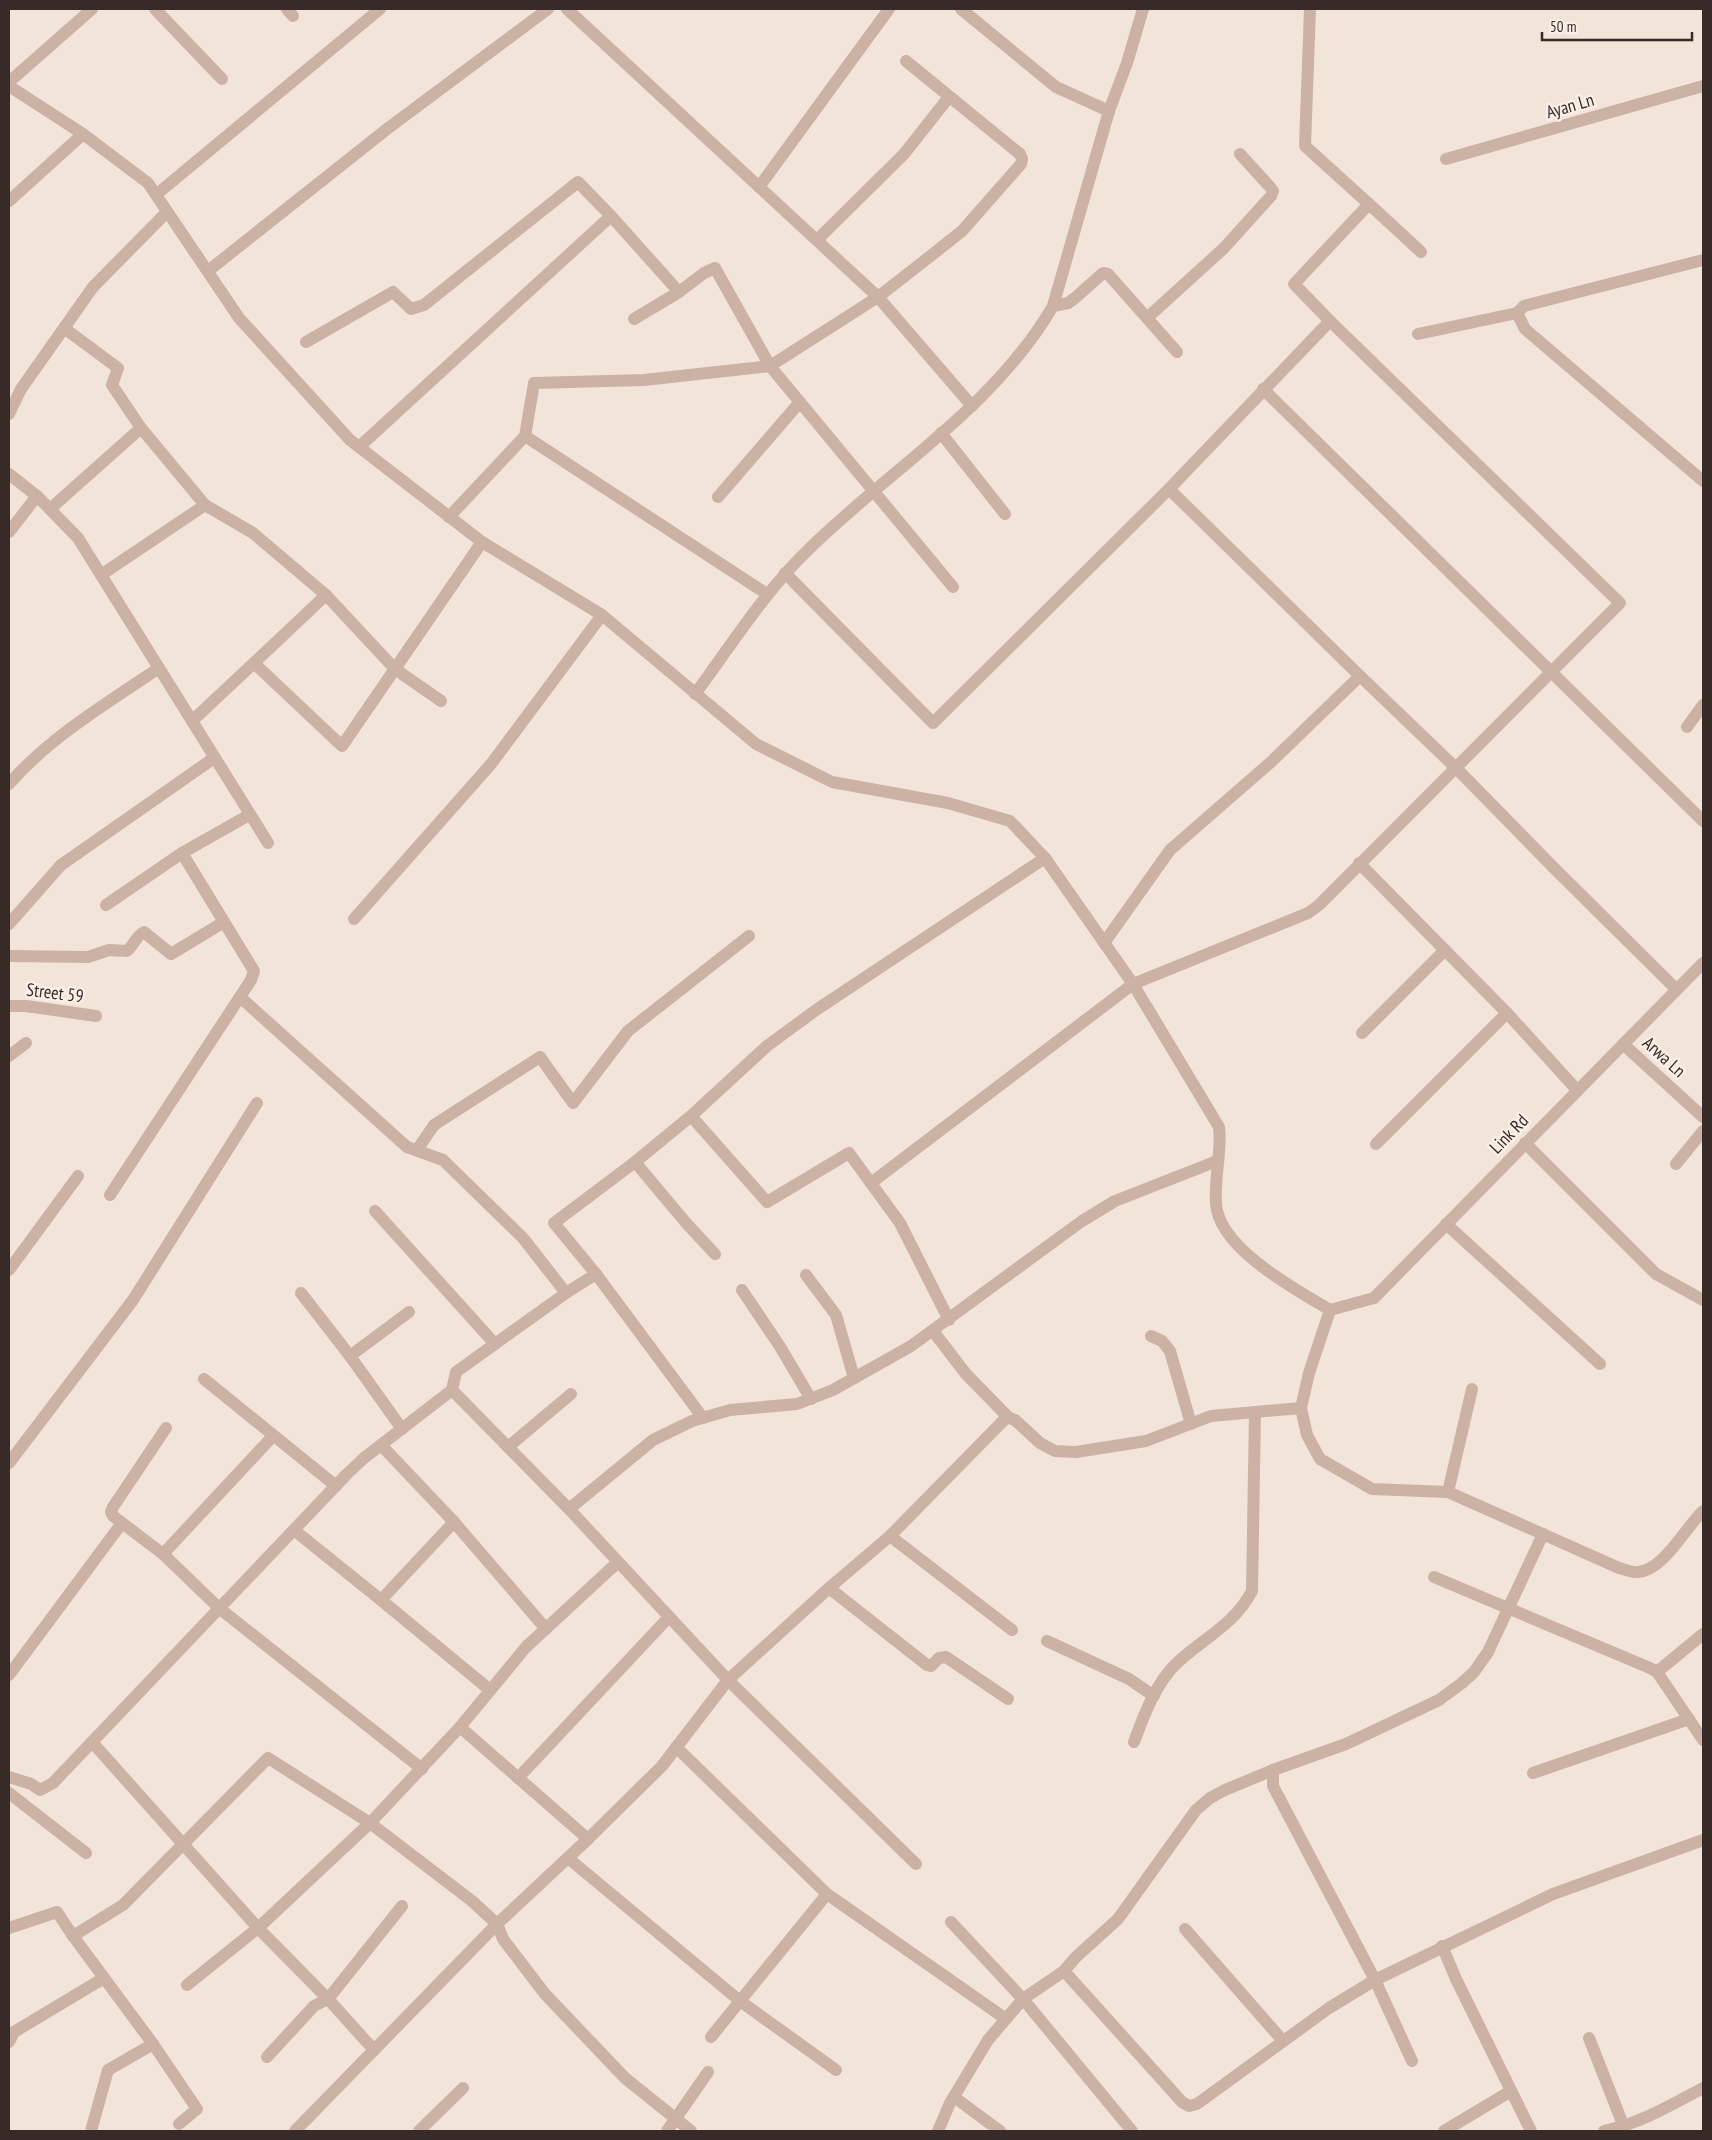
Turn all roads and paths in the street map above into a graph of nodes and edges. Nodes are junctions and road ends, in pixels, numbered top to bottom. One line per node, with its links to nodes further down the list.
1 (92, 9): 12 (street)
2 (155, 9): 11 (street)
3 (380, 9): 21 (street)
4 (548, 9): 29 (street)
5 (567, 9): 20 (street)
6 (889, 9): 20 (street)
7 (961, 9): 16 (street)
8 (1143, 9): 16 (street)
9 (1310, 9): 23 (street)
10 (906, 61): 15 (street)
11 (222, 79)
12 (9, 82)
13 (9, 86): 17 (street)
14 (1703, 86): 19 (street, Ayan Ln)
15 (949, 97): 26 (street); 31 (street)
16 (1109, 111): 32 (street)
17 (83, 134): 21 (street); 22 (street)
18 (1240, 154): 34 (street)
19 (1446, 159)
20 (760, 187): 26 (street)
21 (157, 194): 24 (street)
22 (9, 201)
23 (1370, 204): 27 (street); 36 (street)
24 (167, 212): 29 (street); 37 (street)
25 (611, 216): 30 (street); 39 (street); 49 (street)
26 (817, 240): 31 (street)
27 (1422, 252)
28 (1703, 260): 33 (street)
29 (208, 271): 49 (street)
30 (679, 292): 35 (street); 41 (street)
31 (878, 297): 41 (street); 44 (street)
32 (1053, 306): 34 (street); 44 (street)
33 (1517, 313): 38 (street); 51 (street)
34 (1147, 318): 40 (street)
35 (634, 319)
36 (1330, 321): 42 (street); 71 (street)
37 (64, 328): 45 (street); 46 (street)
38 (1418, 334)
39 (306, 342)
40 (1177, 352)
41 (770, 366): 43 (street); 48 (street)
42 (1263, 389): 52 (street); 71 (street)
43 (800, 402): 53 (street); 55 (street)
44 (972, 406): 47 (street)
45 (9, 414)
46 (141, 428): 56 (street); 57 (street)
47 (941, 433): 53 (street); 58 (street)
48 (525, 436): 59 (street); 65 (street)
49 (359, 447): 59 (street)
50 (9, 474): 54 (street)
51 (1703, 481)
52 (1170, 489): 62 (street); 72 (street)
53 (872, 491): 62 (street); 64 (street)
54 (37, 496): 57 (street); 60 (street)
55 (718, 497)
56 (205, 505): 63 (street); 66 (street)
57 (50, 509): 63 (street)
58 (1004, 514)
59 (449, 517): 61 (street)
60 (9, 532)
61 (482, 542): 67 (street); 70 (street)
62 (785, 573): 65 (street)
63 (101, 575): 69 (street)
64 (953, 587)
65 (767, 594): 73 (street)
66 (326, 595): 68 (street); 70 (street)
67 (602, 615): 73 (street); 88 (street)
68 (254, 663): 70 (street); 76 (street)
69 (159, 668): 76 (street); 80 (street)
70 (395, 669): 74 (street)
71 (1551, 672): 79 (street); 82 (street)
72 (1360, 676): 79 (street); 92 (street)
73 (695, 694): 85 (street)
74 (441, 701)
75 (1703, 705): 77 (street)
76 (192, 721): 78 (street)
77 (1687, 727)
78 (214, 758): 81 (street); 90 (street)
79 (1456, 768): 86 (street); 97 (street)
80 (9, 784)
81 (249, 815): 83 (street); 84 (street)
82 (1703, 821)
83 (268, 843)
84 (182, 853): 87 (street); 89 (street)
85 (1045, 858): 92 (street); 108 (street)
86 (1359, 863): 93 (street); 96 (street)
87 (106, 905)
88 (354, 919)
89 (224, 922): 94 (street); 98 (street)
90 (9, 924)
91 (749, 936): 113 (street)
92 (1104, 943): 96 (street)
93 (1445, 950): 100 (street); 102 (street)
94 (9, 956)
95 (1700, 972): 97 (street, Link Rd)
96 (1133, 984): 114 (street); 118 (street)
97 (1676, 989): 104 (street, Link Rd)
98 (240, 997): 113 (street); 119 (street)
99 (9, 1006): 101 (street, Street 59)
100 (1507, 1013): 106 (street); 112 (street)
101 (96, 1016)
102 (1362, 1033)
103 (26, 1043): 105 (street)
104 (1623, 1044): 106 (street, Link Rd); 109 (street, Arwa Ln)
105 (9, 1056)
106 (1577, 1090): 111 (street, Link Rd)
107 (258, 1103): 154 (street)
108 (691, 1116): 115 (street); 118 (street)
109 (1703, 1117)
110 (1703, 1131): 116 (street)
111 (1525, 1143): 121 (street, Link Rd); 129 (street)
112 (1376, 1144)
113 (417, 1150): 128 (street)
114 (1217, 1161): 130 (street); 132 (street)
115 (635, 1162): 122 (street); 124 (street)
116 (1676, 1164)
117 (78, 1176): 123 (street)
118 (871, 1183): 132 (street)
119 (110, 1195)
120 (375, 1211): 135 (street)
121 (1446, 1224): 130 (street, Link Rd); 137 (street)
122 (715, 1254)
123 (9, 1270)
124 (596, 1274): 128 (street); 146 (street)
125 (806, 1275): 138 (street)
126 (742, 1290): 143 (street)
127 (301, 1293): 136 (street)
128 (566, 1293): 135 (street)
129 (1703, 1300)
130 (1330, 1310): 144 (street)
131 (409, 1312): 136 (street)
132 (949, 1320): 133 (street)
133 (933, 1331): 138 (street); 147 (street)
134 (1151, 1336): 148 (street)
135 (495, 1344): 141 (street)
136 (350, 1356): 150 (street)
137 (1600, 1364)
138 (854, 1378): 143 (street)
139 (204, 1380): 151 (street)
140 (1472, 1389): 156 (street)
141 (452, 1390): 150 (street); 153 (street)
142 (572, 1394): 153 (street)
143 (811, 1399): 146 (street)
144 (1302, 1408): 145 (street); 156 (street)
145 (1254, 1412): 148 (street); 180 (street)
146 (702, 1418): 157 (street)
147 (1009, 1418): 148 (street); 163 (street)
148 (1191, 1424)
149 (166, 1428): 160 (street)
150 (402, 1429): 152 (street)
151 (273, 1436): 155 (street); 164 (street)
152 (381, 1445): 155 (street); 159 (street)
153 (508, 1446): 157 (street)
154 (9, 1463)
155 (336, 1486): 161 (street)
156 (1448, 1492): 162 (street)
157 (570, 1509): 165 (street)
158 (1703, 1511): 162 (street)
159 (454, 1522): 168 (street); 172 (street)
160 (122, 1523): 164 (street); 177 (street)
161 (294, 1530): 168 (street); 170 (street)
162 (1543, 1534): 169 (street)
163 (890, 1536): 167 (street); 173 (street)
164 (163, 1554): 170 (street)
165 (618, 1562): 171 (street); 172 (street)
166 (1434, 1577): 169 (street)
167 (829, 1588): 178 (street); 181 (street)
168 (381, 1600): 179 (street)
169 (1509, 1607): 176 (street); 189 (street)
170 (219, 1608): 185 (street); 188 (street)
171 (669, 1617): 178 (street); 192 (street)
172 (546, 1629): 179 (street)
173 (1012, 1630)
174 (1703, 1634): 176 (street)
175 (1046, 1641): 180 (street)
176 (1657, 1672): 182 (street)
177 (9, 1675)
178 (728, 1680): 187 (street); 200 (street)
179 (490, 1690): 183 (street)
180 (1154, 1696): 186 (street)
181 (1008, 1699)
182 (1689, 1719): 184 (street); 190 (street)
183 (460, 1727): 188 (street); 192 (street)
184 (1703, 1740)
185 (92, 1742): 191 (street); 197 (street)
186 (1134, 1742)
187 (676, 1747): 195 (street); 201 (street)
188 (422, 1769): 194 (street)
189 (1272, 1770): 210 (street); 212 (street)
190 (1533, 1773)
191 (9, 1777)
192 (518, 1778): 195 (street)
193 (9, 1793): 198 (street)
194 (370, 1823): 197 (street); 204 (street); 206 (street)
195 (588, 1839): 199 (street)
196 (1703, 1840): 209 (street)
197 (184, 1845): 206 (street); 208 (street)
198 (86, 1853)
199 (568, 1858): 204 (street); 216 (street)
200 (916, 1864)
201 (827, 1894): 216 (street); 217 (street)
202 (402, 1906): 214 (street)
203 (951, 1922): 215 (street)
204 (497, 1924): 223 (street); 232 (street)
205 (9, 1928): 208 (street)
206 (258, 1928): 213 (street); 214 (street)
207 (1185, 1929): 220 (street)
208 (73, 1936): 211 (street)
209 (1442, 1946): 212 (street); 230 (street)
210 (1064, 1971): 215 (street); 220 (street)
211 (104, 1978): 221 (street); 222 (street)
212 (1376, 1980): 220 (street); 225 (street)
213 (187, 1985)
214 (328, 1999): 223 (street); 224 (street)
215 (1023, 1999): 217 (street); 242 (street)
216 (740, 2001): 218 (street); 226 (street)
217 (1006, 2019): 231 (street)
218 (711, 2037)
219 (1589, 2038): 234 (street)
220 (1283, 2041)
221 (9, 2042)
222 (153, 2044): 233 (street); 235 (street)
223 (374, 2050): 236 (street)
224 (267, 2058)
225 (1412, 2061)
226 (836, 2070)
227 (708, 2072): 232 (street)
228 (463, 2088): 237 (street)
229 (1703, 2088): 234 (street)
230 (1511, 2091): 243 (street); 244 (street)
231 (954, 2097): 240 (street); 241 (street)
232 (675, 2119): 238 (street); 239 (street)
233 (179, 2124)
234 (1624, 2126): 245 (street)
235 (91, 2131)
236 (295, 2131)
237 (419, 2131)
238 (667, 2131)
239 (691, 2131)
240 (938, 2131)
241 (1000, 2131)
242 (1132, 2131)
243 (1444, 2131)
244 (1532, 2131)
245 (1604, 2131)

